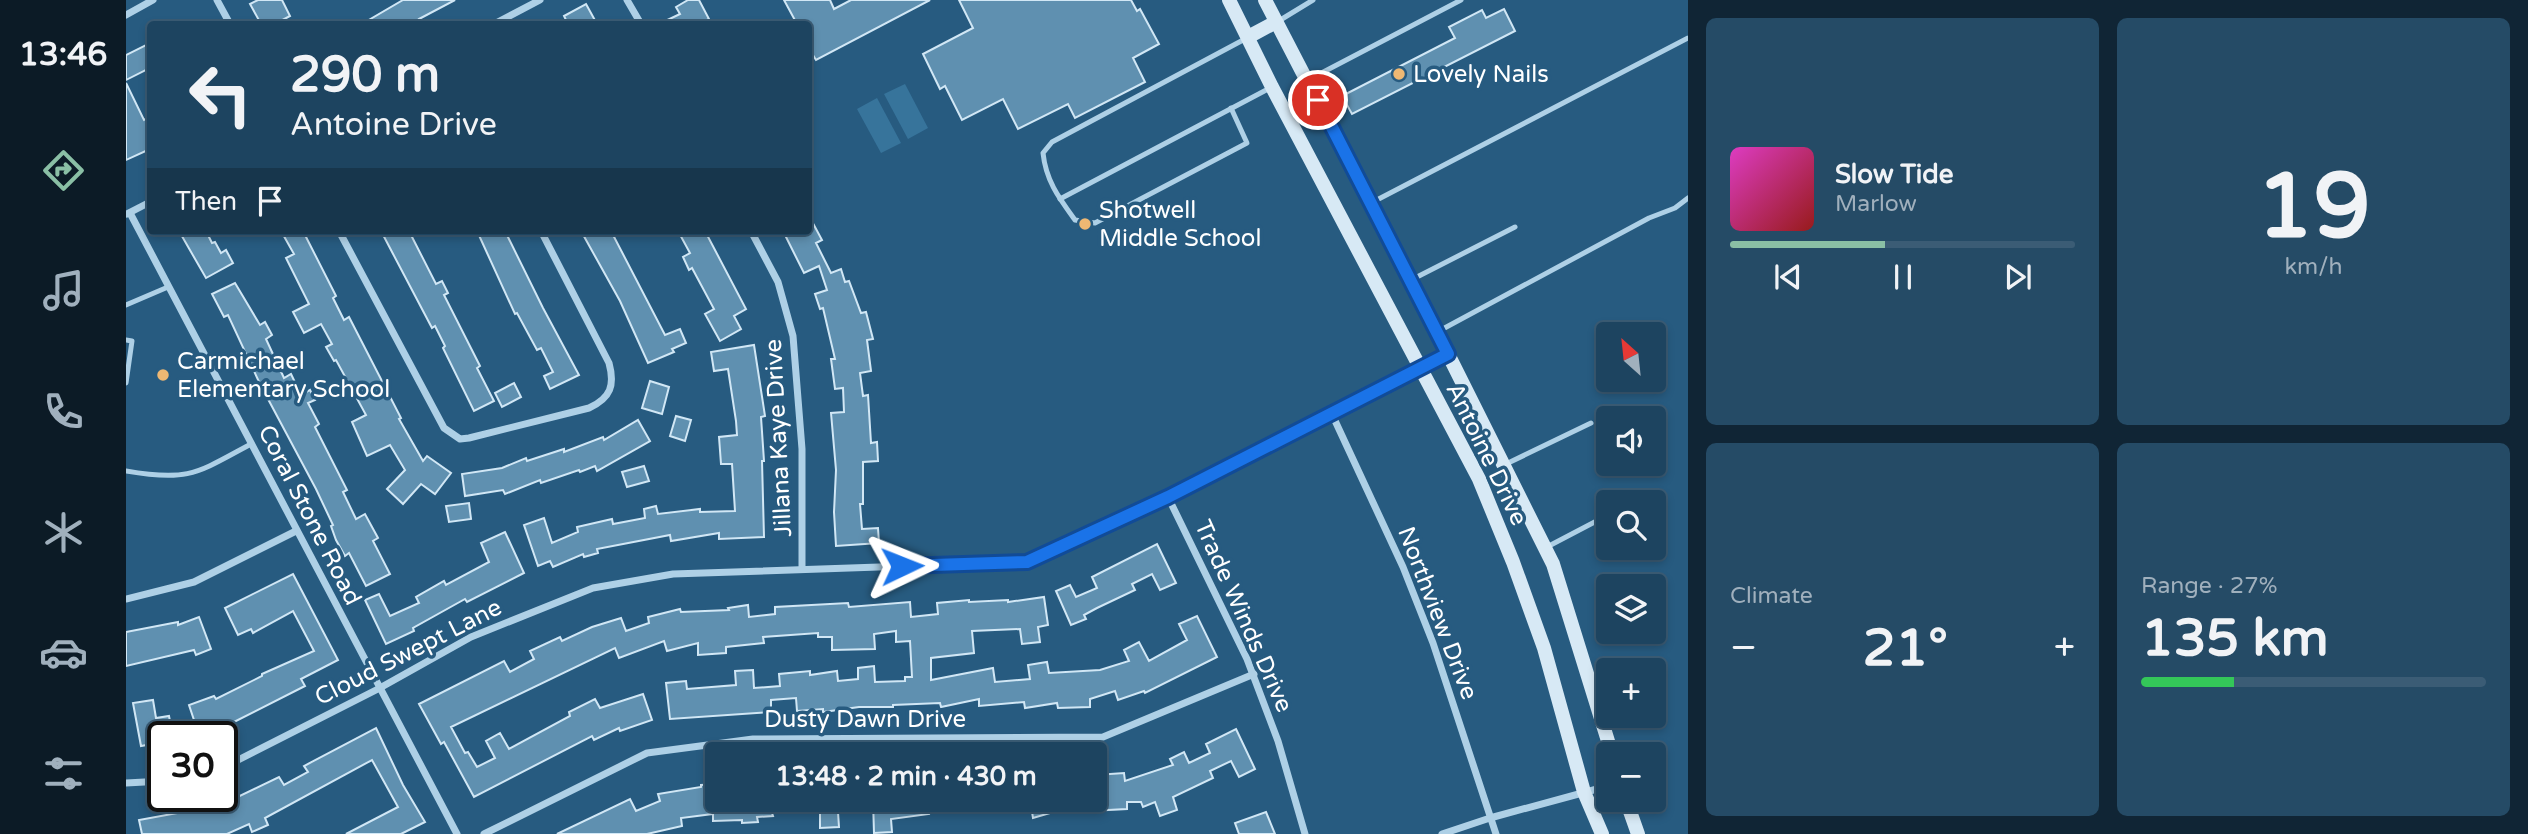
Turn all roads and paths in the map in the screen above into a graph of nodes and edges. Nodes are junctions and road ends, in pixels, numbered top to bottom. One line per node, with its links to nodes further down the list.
1 (153, 0): 9 (street)
2 (217, 0): 10 (street)
3 (540, 0): 11 (street)
4 (627, 0): 12 (street)
5 (1228, 0): 14 (main road, Antoine Drive)
6 (1265, 0): 13 (main road, Antoine Drive)
7 (1313, 0): 13 (lane)
8 (1461, 0): 16 (lane)
9 (126, 15)
10 (228, 21)
11 (500, 21)
12 (639, 21)
13 (1276, 22): 14 (main road); 16 (main road, Antoine Drive)
14 (1248, 37): 17 (main road, Antoine Drive); 20 (lane)
15 (1688, 38): 21 (lane)
16 (1308, 80): 21 (main road, Antoine Drive)
17 (1272, 87): 18 (lane); 34 (main road, Antoine Drive)
18 (1231, 108): 20 (lane); 20 (lane)
19 (1688, 198): 31 (lane)
20 (1060, 199)
21 (1371, 203): 28 (main road, Antoine Drive)
22 (147, 204): 23 (street)
23 (128, 214): 29 (street, Coral Stone Road)
24 (1515, 227): 28 (lane)
25 (341, 235): 26 (street)
26 (543, 235)
27 (753, 235): 45 (street, Jillana Kaye Drive)
28 (1410, 281): 31 (main road, Antoine Drive)
29 (168, 287): 30 (lane); 38 (street, Coral Stone Road)
30 (126, 305)
31 (1437, 332): 33 (main road, Antoine Drive)
32 (126, 340): 35 (lane)
33 (1448, 354): 34 (street, Cloud Swept Lane); 39 (main road, Antoine Drive)
34 (1420, 368): 36 (street, Cloud Swept Lane); 54 (main road, Antoine Drive)
35 (126, 383)
36 (1331, 412): 41 (street, Cloud Swept Lane); 56 (street, Northview Drive)
37 (1591, 423): 39 (lane)
38 (251, 444): 40 (lane); 43 (street, Coral Stone Road)
39 (1504, 465): 44 (main road, Antoine Drive)
40 (126, 471)
41 (1168, 497): 45 (street, Cloud Swept Lane); 47 (street, Trade Winds Drive)
42 (1596, 521): 44 (lane)
43 (296, 531): 46 (street); 48 (street, Coral Stone Road)
44 (1545, 548): 49 (main road, Antoine Drive)
45 (802, 568): 48 (street, Cloud Swept Lane)
46 (126, 599)
47 (1254, 674): 58 (street, Dusty Dawn Drive); 59 (street, Trade Winds Drive)
48 (378, 689): 50 (street, Cloud Swept Lane); 57 (street, Coral Stone Road)
49 (1608, 742)
50 (238, 760)
51 (147, 782): 52 (street)
52 (126, 783)
53 (1596, 789): 54 (street)
54 (1584, 792): 56 (street); 62 (main road, Antoine Drive)
55 (1630, 812): 63 (main road)
56 (1490, 818): 60 (street); 61 (street, Northview Drive)
57 (457, 834)
58 (484, 834)
59 (1305, 834)
60 (1442, 834)
61 (1496, 834)
62 (1602, 834)
63 (1638, 834)

